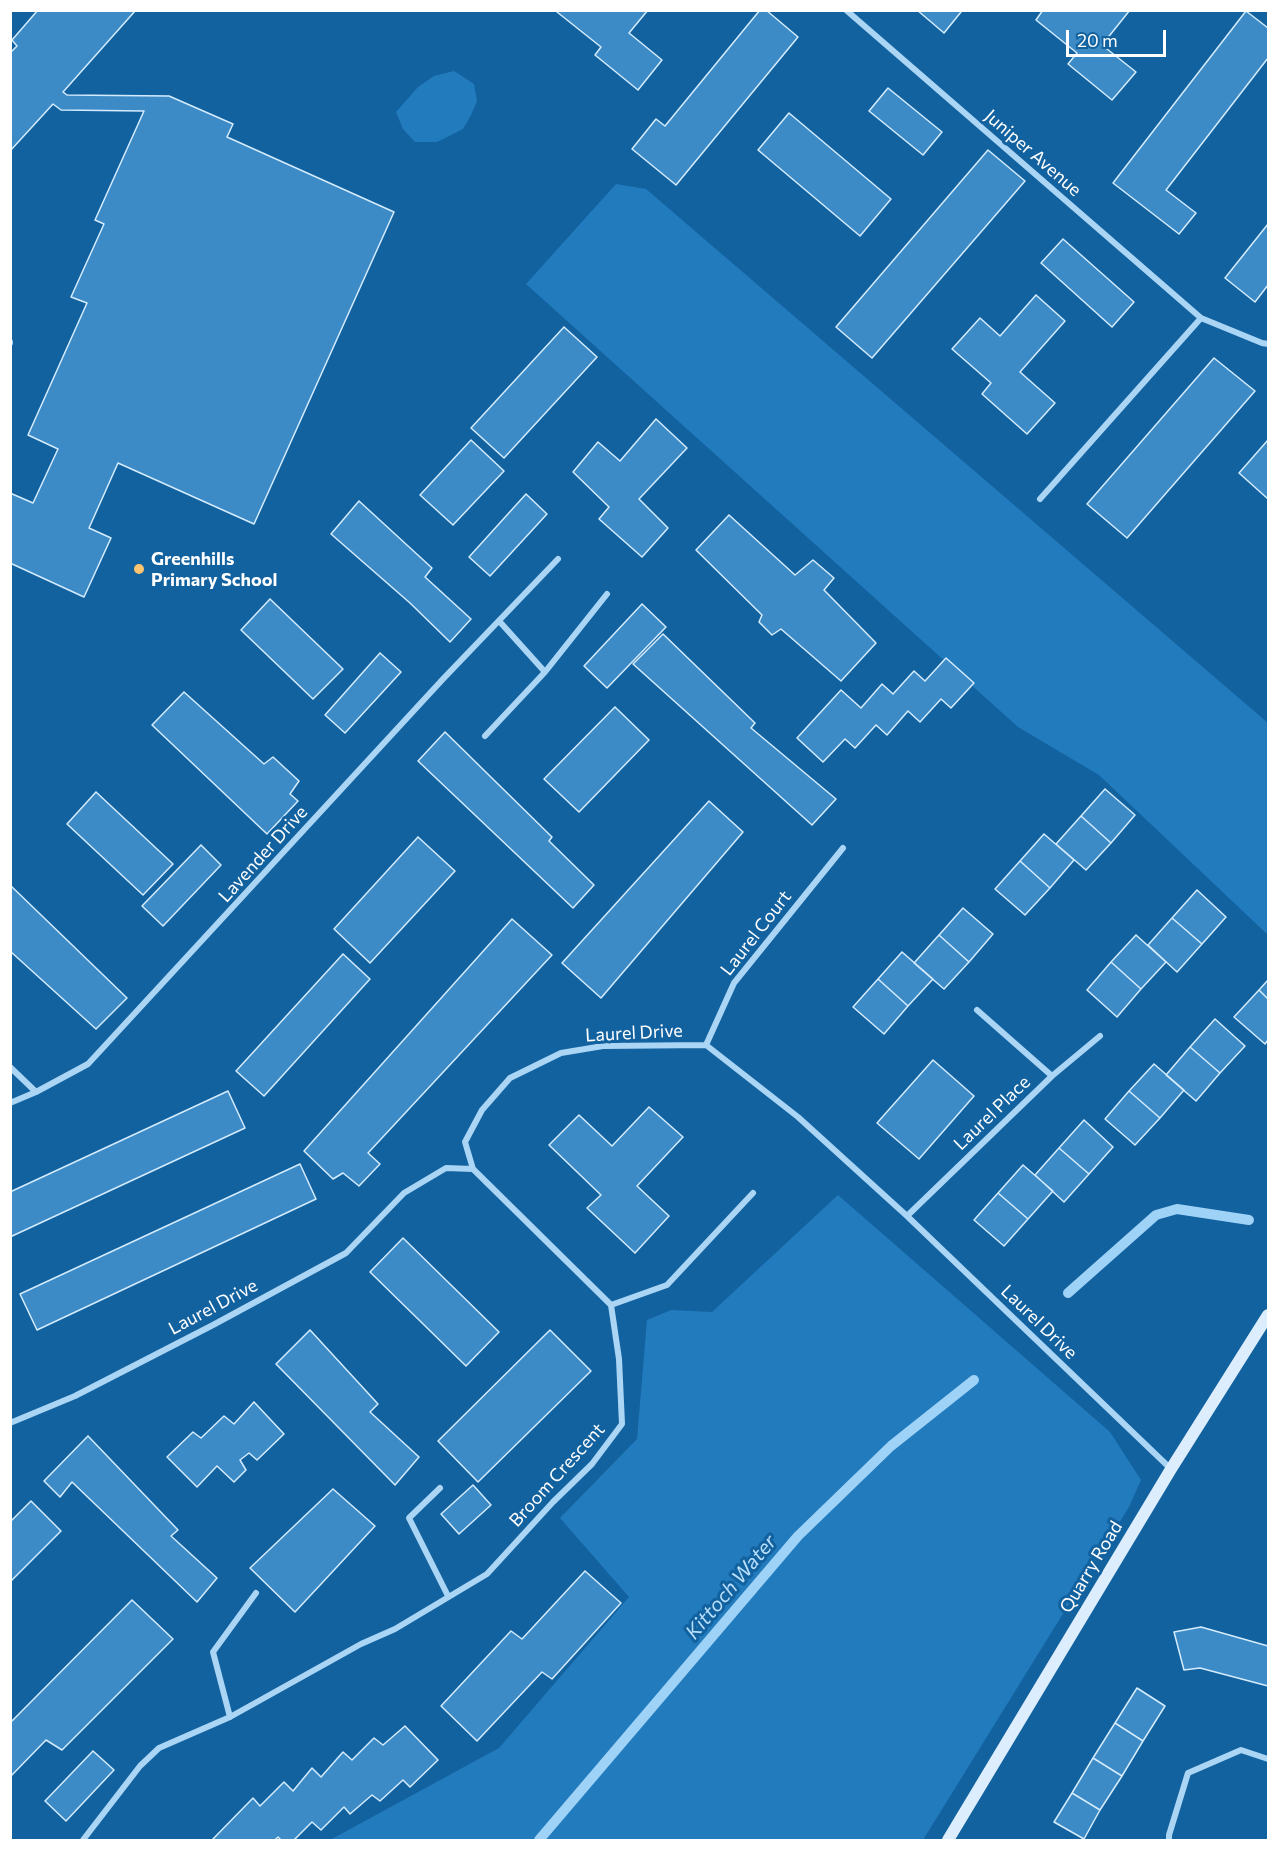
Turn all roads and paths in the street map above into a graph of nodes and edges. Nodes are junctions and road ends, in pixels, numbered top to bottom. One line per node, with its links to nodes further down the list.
1 (846, 10): 2 (street, Juniper Avenue)
2 (1201, 318): 3 (street, Juniper Avenue); 4 (street)
3 (1269, 344)
4 (1040, 499)
5 (558, 559): 7 (street, Lavender Drive)
6 (607, 594): 8 (street)
7 (500, 622): 8 (street); 16 (street, Lavender Drive)
8 (545, 672): 9 (street)
9 (485, 736)
10 (843, 848): 13 (street, Laurel Court)
11 (976, 1010): 15 (street, Laurel Place)
12 (1100, 1036): 15 (street)
13 (706, 1045): 18 (street, Laurel Drive); 20 (street, Laurel Drive)
14 (10, 1067): 16 (street)
15 (1052, 1076): 20 (street, Laurel Place)
16 (36, 1092): 17 (street, Lavender Drive)
17 (10, 1103)
18 (473, 1169): 21 (street); 23 (street, Laurel Drive)
19 (753, 1193): 21 (street)
20 (906, 1216): 24 (street, Laurel Drive)
21 (612, 1305): 27 (street, Broom Crescent)
22 (1269, 1315): 24 (street, Quarry Road)
23 (10, 1423)
24 (1171, 1468): 31 (street, Quarry Road)
25 (440, 1488): 27 (street)
26 (256, 1593): 28 (street)
27 (448, 1596): 28 (street, Broom Crescent)
28 (230, 1717): 30 (street, Broom Crescent)
29 (1269, 1759): 32 (street)
30 (83, 1840)
31 (948, 1840)
32 (1169, 1840)

